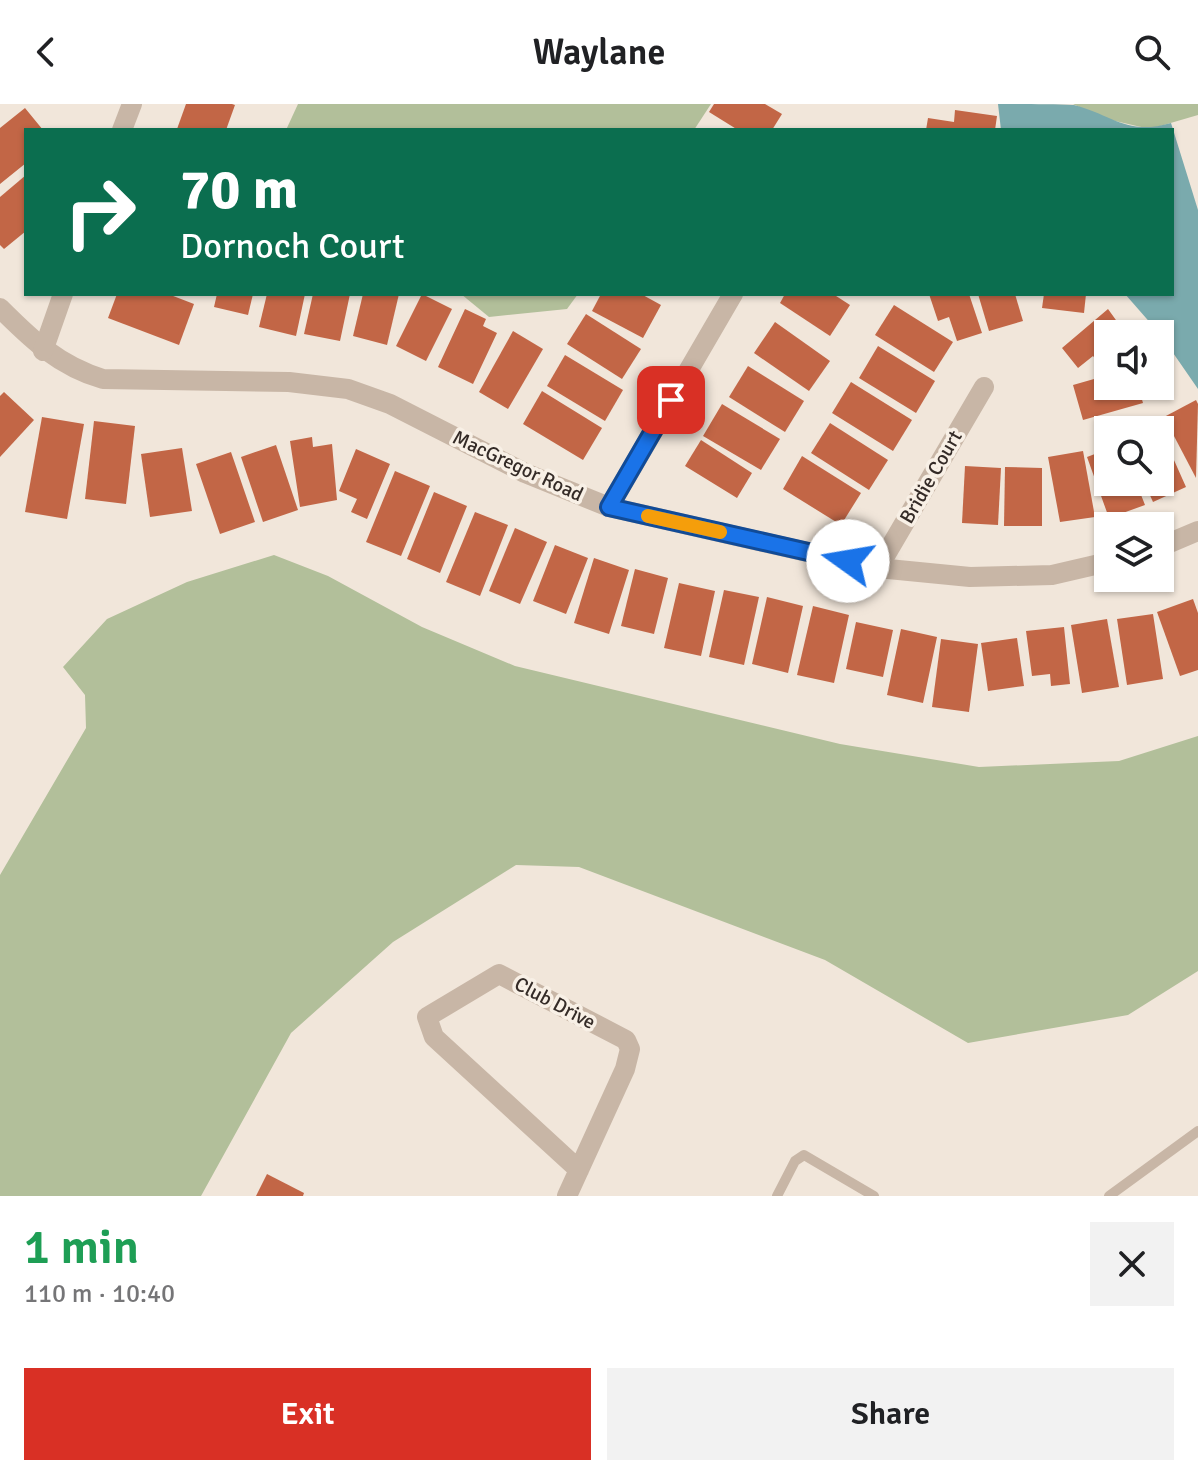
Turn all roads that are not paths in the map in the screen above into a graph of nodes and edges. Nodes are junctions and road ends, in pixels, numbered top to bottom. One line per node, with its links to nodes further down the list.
1 (132, 104): 2 (street)
2 (123, 128)
3 (62, 296): 6 (street)
4 (732, 296): 8 (street)
5 (0, 308): 6 (street, MacGregor Road)
6 (43, 351): 8 (street, MacGregor Road)
7 (984, 387): 12 (street, Bridie Court)
8 (609, 507): 12 (street, MacGregor Road)
9 (1198, 531): 10 (street)
10 (1174, 541)
11 (1094, 565): 12 (street, MacGregor Road)
12 (878, 568)
13 (1198, 1131): 18 (lane)
14 (579, 1170): 14 (street, Club Drive); 15 (street, Club Drive)
15 (567, 1196)
16 (777, 1196): 17 (lane)
17 (874, 1196)
18 (1109, 1196)

